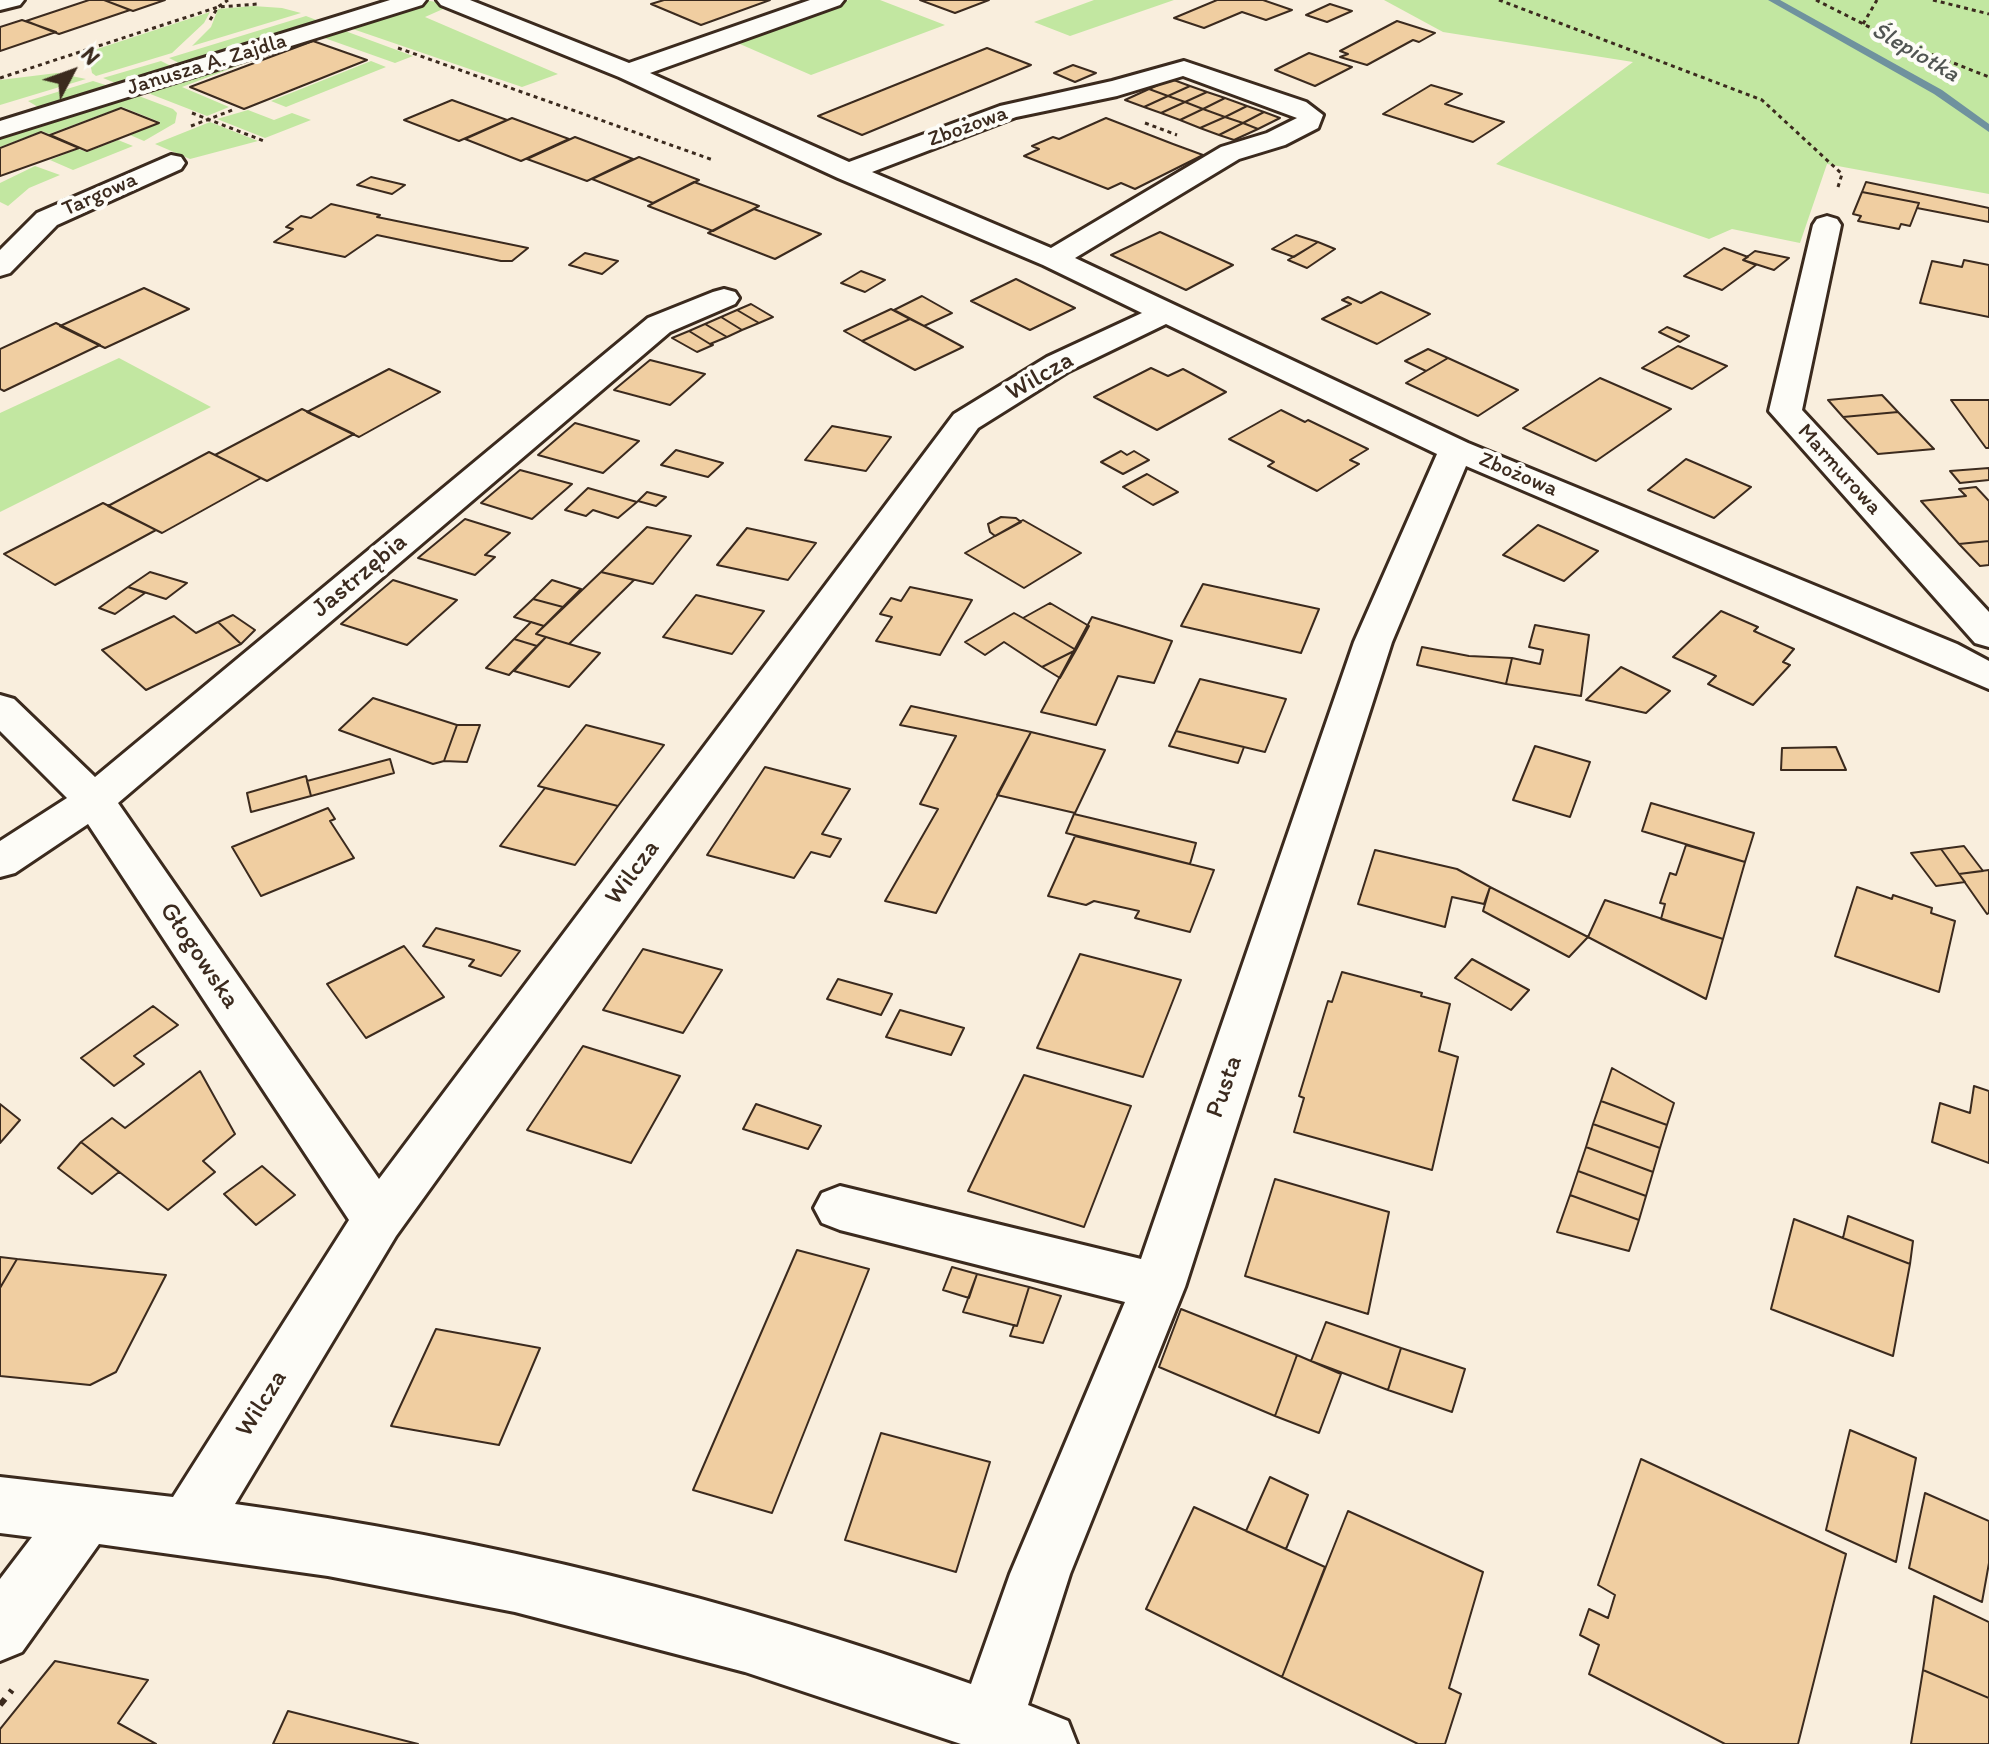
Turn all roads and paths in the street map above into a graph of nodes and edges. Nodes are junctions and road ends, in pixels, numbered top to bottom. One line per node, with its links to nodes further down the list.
1 (12, 0): 9 (street)
2 (414, 0): 18 (street, Janusza A. Zajdla)
3 (449, 0): 14 (street, Zbożowa)
4 (832, 0): 14 (street)
5 (1499, 0): 23 (path)
6 (1816, 0): 12 (path)
7 (1877, 0): 12 (path)
8 (1933, 0): 11 (path)
9 (0, 3)
10 (259, 4): 16 (path)
11 (1989, 14)
12 (1863, 24): 15 (path)
13 (386, 43): 20 (path)
14 (628, 72): 22 (street, Zbożowa)
15 (1989, 77)
16 (0, 78)
17 (179, 108): 19 (path)
18 (0, 129)
19 (264, 141)
20 (715, 161)
21 (171, 163): 25 (street, Targowa)
22 (848, 172): 24 (street, Zbożowa); 24 (street, Zbożowa)
23 (1827, 225): 29 (street, Marmurowa)
24 (1053, 259): 27 (street, Zbożowa)
25 (0, 267)
26 (724, 298): 32 (street, Jastrzębia)
27 (1168, 312): 28 (street, Zbożowa); 35 (street, Wilcza)
28 (1456, 450): 30 (street, Zbożowa); 36 (street, Pusta)
29 (1989, 635)
30 (1989, 677)
31 (0, 708): 32 (street, Głogowska)
32 (94, 800): 33 (street, Jastrzębia); 35 (street, Głogowska)
33 (0, 862)
34 (840, 1208): 36 (street)
35 (378, 1220): 39 (street, Wilcza)
36 (1158, 1287): 42 (street, Pusta)
37 (0, 1505): 38 (street)
38 (85, 1514): 39 (street); 40 (street)
39 (188, 1527): 42 (street)
40 (8, 1658): 41 (path)
41 (0, 1705)
42 (990, 1722): 43 (street)
43 (1045, 1744)

